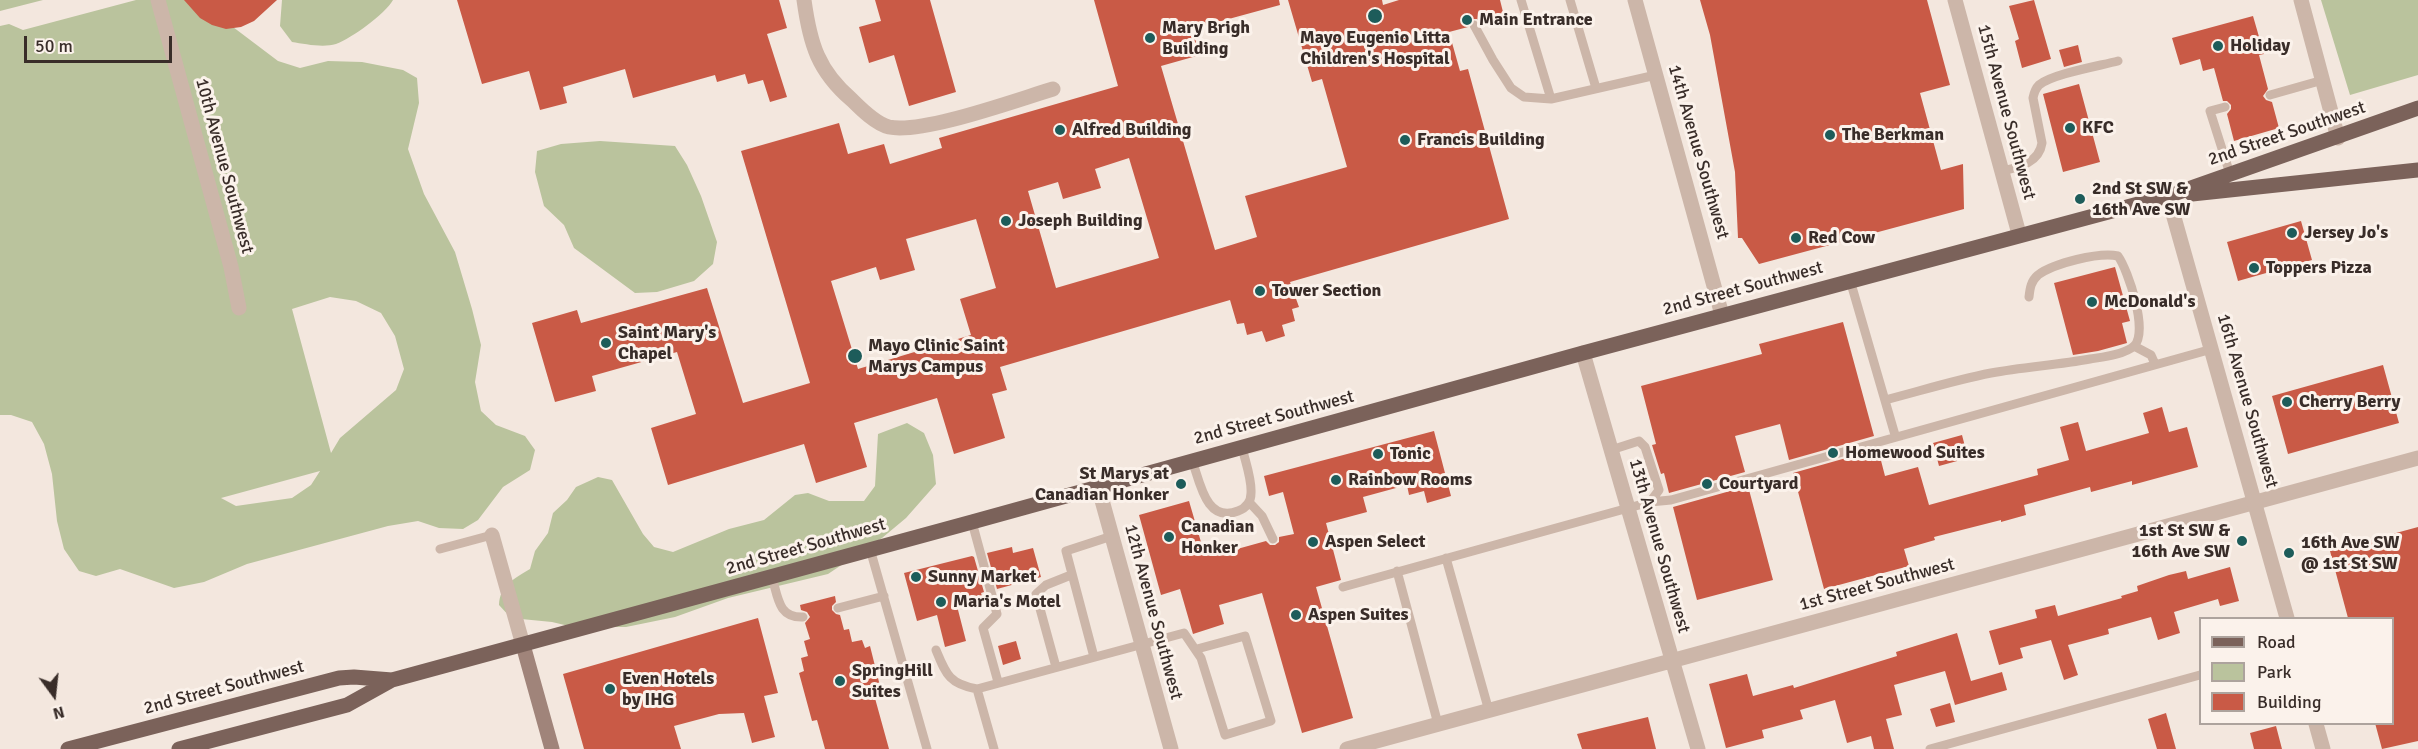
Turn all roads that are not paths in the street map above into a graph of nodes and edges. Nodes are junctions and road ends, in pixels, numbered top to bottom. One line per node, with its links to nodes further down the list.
1 (158, 0): 26 (street, 10th Avenue Southwest)
2 (804, 0): 13 (street)
3 (1521, 0): 15 (lane)
4 (1570, 0): 12 (lane)
5 (1635, 0): 10 (street, 14th Avenue Southwest)
6 (1955, 0): 20 (street, 15th Avenue Southwest)
7 (2301, 0): 11 (street)
8 (1474, 25): 15 (lane)
9 (2118, 61): 20 (lane)
10 (1656, 75): 12 (lane); 27 (street, 14th Avenue Southwest)
11 (2322, 80): 14 (lane); 18 (street)
12 (1596, 88): 15 (lane)
13 (1053, 89)
14 (2270, 95)
15 (1551, 99)
16 (2225, 107): 21 (lane)
17 (2418, 108): 18 (main road, 2nd Street Southwest)
18 (2338, 138): 21 (main road, 2nd Street Southwest)
19 (2418, 170): 22 (main road, 2nd Street Southwest)
20 (2002, 171): 23 (street, 15th Avenue Southwest)
21 (2230, 174): 22 (main road, 2nd Street Southwest)
22 (2168, 195): 23 (main road, 2nd Street Southwest); 29 (street, 16th Avenue Southwest)
23 (2019, 234): 24 (main road, 2nd Street Southwest)
24 (1850, 280): 27 (main road, 2nd Street Southwest); 32 (lane)
25 (2029, 297): 28 (lane)
26 (239, 308)
27 (1722, 315): 30 (main road, 2nd Street Southwest)
28 (2134, 346): 31 (lane); 32 (lane)
29 (2212, 349): 31 (lane); 39 (street, 16th Avenue Southwest)
30 (1583, 353): 34 (main road, 2nd Street Southwest); 35 (street, 13th Avenue Southwest)
31 (2155, 364): 33 (lane)
32 (1885, 400): 33 (lane)
33 (1895, 435): 41 (lane)
34 (1242, 447): 37 (main road, 2nd Street Southwest); 40 (lane)
35 (1611, 450): 41 (lane); 42 (street, 13th Avenue Southwest)
36 (2418, 458): 39 (street, 1st Street Southwest)
37 (1192, 460): 38 (main road, 2nd Street Southwest); 40 (lane)
38 (1098, 486): 43 (main road, 2nd Street Southwest); 45 (street, 12th Avenue Southwest)
39 (2255, 501): 57 (street, 16th Avenue Southwest); 63 (street, 1st Street Southwest)
40 (1249, 502): 46 (lane)
41 (1650, 502): 42 (lane)
42 (1628, 509): 49 (lane); 63 (street, 13th Avenue Southwest)
43 (972, 522): 48 (main road, 2nd Street Southwest); 67 (lane)
44 (492, 535): 47 (lane); 58 (street)
45 (1112, 536): 51 (lane); 59 (street, 12th Avenue Southwest)
46 (1273, 539)
47 (440, 549)
48 (870, 549): 52 (main road, 2nd Street Southwest); 54 (lane)
49 (1446, 558): 50 (lane); 69 (lane)
50 (1397, 571): 53 (lane); 70 (lane)
51 (1071, 575): 62 (lane); 64 (lane)
52 (772, 577): 56 (lane); 58 (main road, 2nd Street Southwest)
53 (1343, 587)
54 (884, 597): 55 (lane); 75 (lane)
55 (838, 608)
56 (803, 617)
57 (2287, 617)
58 (523, 645): 66 (main road, 2nd Street Southwest); 74 (main road)
59 (1142, 645): 60 (lane); 62 (lane); 77 (street, 12th Avenue Southwest)
60 (1197, 649): 60 (lane)
61 (936, 650): 68 (lane)
62 (1094, 657): 64 (lane)
63 (1672, 662): 69 (street, 1st Street Southwest); 79 (street, 13th Avenue Southwest)
64 (1056, 668): 67 (lane)
65 (2199, 675): 80 (lane)
66 (392, 680): 72 (main road, 2nd Street Southwest); 73 (main road, 2nd Street Southwest)
67 (998, 682): 68 (lane)
68 (977, 689): 76 (lane)
69 (1489, 711): 70 (street, 1st Street Southwest)
70 (1438, 724): 78 (street, 1st Street Southwest)
71 (2316, 725): 81 (street)
72 (68, 749)
73 (179, 749)
74 (552, 749)
75 (927, 749)
76 (994, 749)
77 (1171, 749)
78 (1347, 749)
79 (1698, 749)
80 (1930, 749)
81 (2322, 749)

